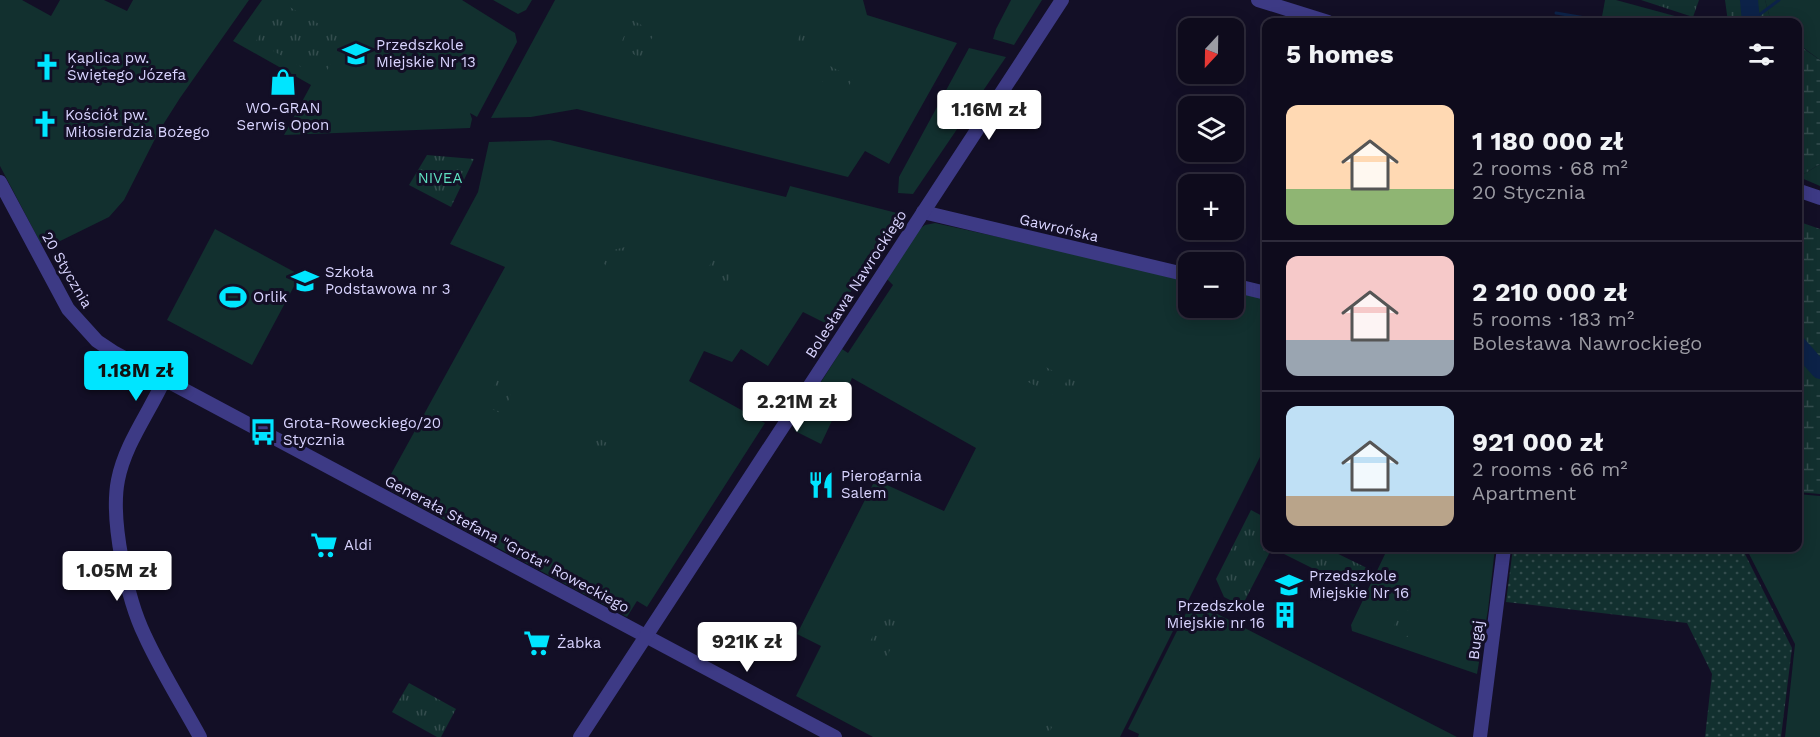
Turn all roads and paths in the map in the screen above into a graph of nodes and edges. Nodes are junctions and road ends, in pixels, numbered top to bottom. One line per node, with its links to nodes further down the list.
1 (1062, 0): 7 (street, Bolesława Nawrockiego)
2 (1258, 0): 3 (street)
3 (1315, 18)
4 (0, 182): 11 (street, 20 Stycznia)
5 (1802, 192): 6 (street)
6 (1820, 198)
7 (922, 212): 8 (street, Gawrońska); 13 (street, Bolesława Nawrockiego)
8 (1178, 273)
9 (1244, 288): 10 (street)
10 (1262, 292)
11 (164, 380): 13 (street, Generała Stefana "Grota" Roweckiego); 14 (street)
12 (1503, 552): 17 (street, Bugaj)
13 (645, 637): 15 (street, Bolesława Nawrockiego); 16 (street, Generała Stefana "Grota" Roweckiego)
14 (200, 737)
15 (580, 737)
16 (835, 737)
17 (1480, 737)

